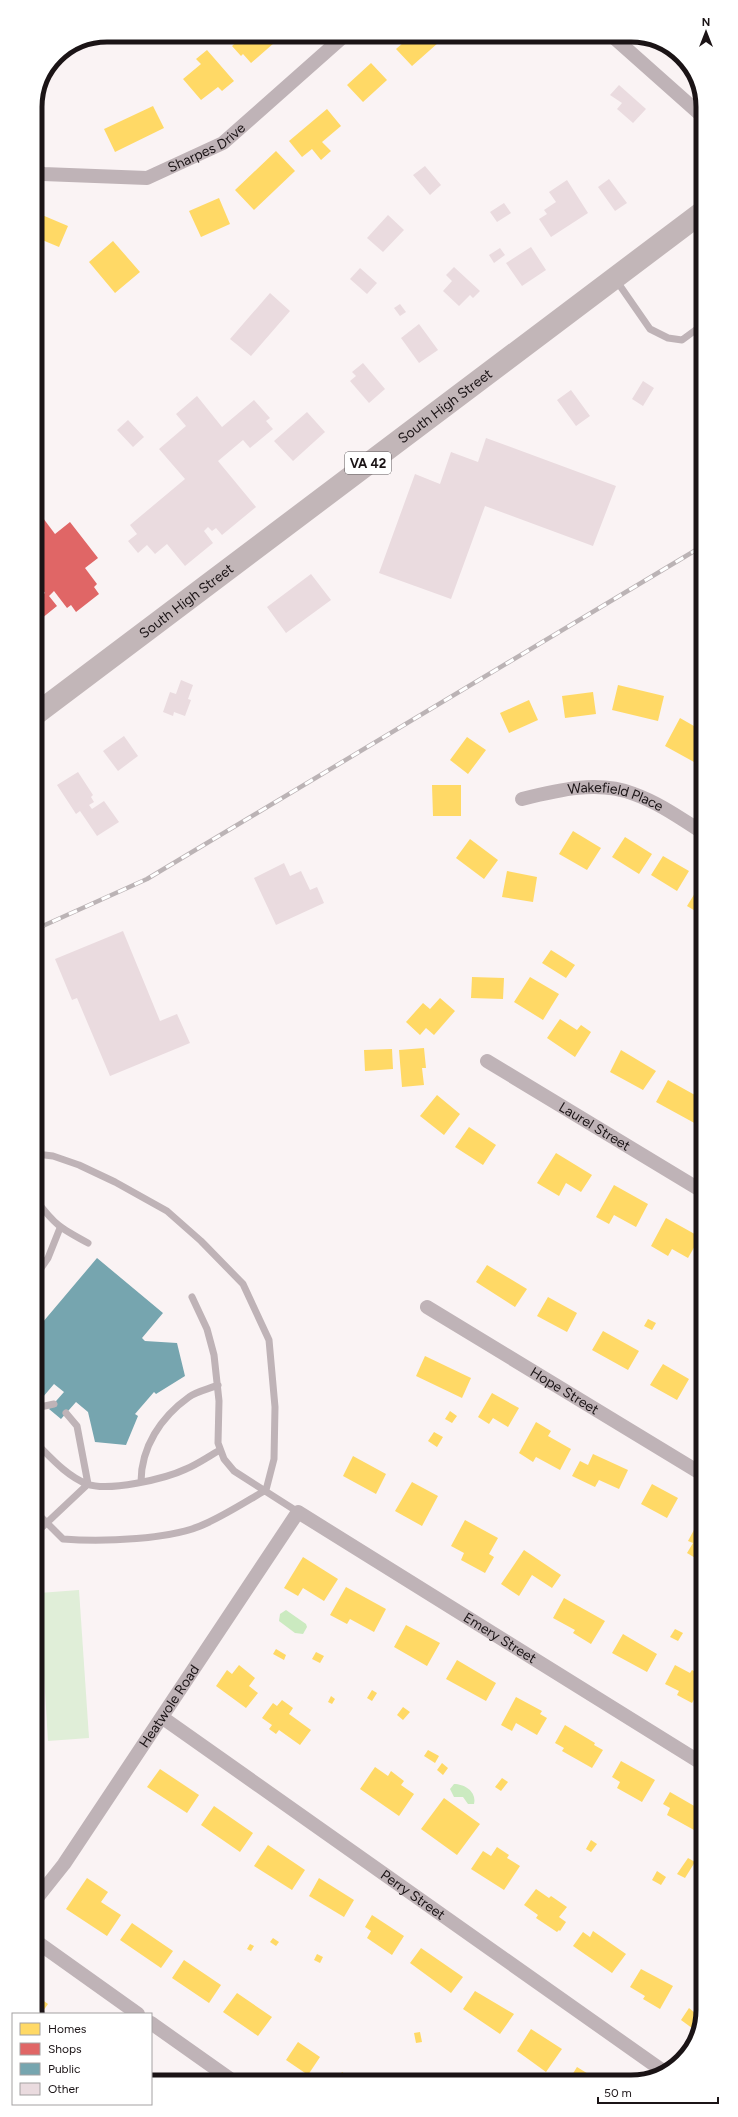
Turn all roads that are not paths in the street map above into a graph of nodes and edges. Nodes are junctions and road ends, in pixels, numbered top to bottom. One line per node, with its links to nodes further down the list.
1 (337, 42): 4 (street, Sharpes Drive)
2 (620, 42): 3 (street)
3 (696, 111)
4 (42, 174)
5 (696, 217): 6 (main road, South High Street / VA 42)
6 (614, 278): 7 (lane); 8 (main road, South High Street / VA 42)
7 (696, 330)
8 (42, 709)
9 (522, 799): 10 (street, Wakefield Place)
10 (696, 828)
11 (487, 1061): 13 (street, Laurel Street)
12 (42, 1155): 29 (lane)
13 (696, 1187)
14 (42, 1208): 15 (lane)
15 (60, 1228): 16 (lane); 17 (lane)
16 (88, 1242)
17 (42, 1266)
18 (192, 1297): 20 (lane)
19 (427, 1307): 26 (street, Hope Street)
20 (218, 1385): 25 (lane); 27 (lane)
21 (54, 1404): 22 (lane)
22 (42, 1407)
23 (66, 1414): 28 (lane)
24 (42, 1449): 28 (lane)
25 (220, 1450): 27 (lane); 29 (lane)
26 (696, 1470)
27 (141, 1482): 28 (lane)
28 (88, 1484): 32 (lane)
29 (266, 1490): 30 (lane); 32 (lane)
30 (298, 1512): 34 (street, Heatwole Road); 35 (street, Emery Street)
31 (42, 1519): 32 (lane)
32 (46, 1524): 33 (lane)
33 (42, 1528)
34 (162, 1718): 36 (street, Heatwole Road); 40 (street, Perry Street)
35 (696, 1760)
36 (42, 1892)
37 (42, 1946): 38 (street)
38 (137, 2013)
39 (152, 2024): 41 (street)
40 (659, 2069)
41 (225, 2075)

